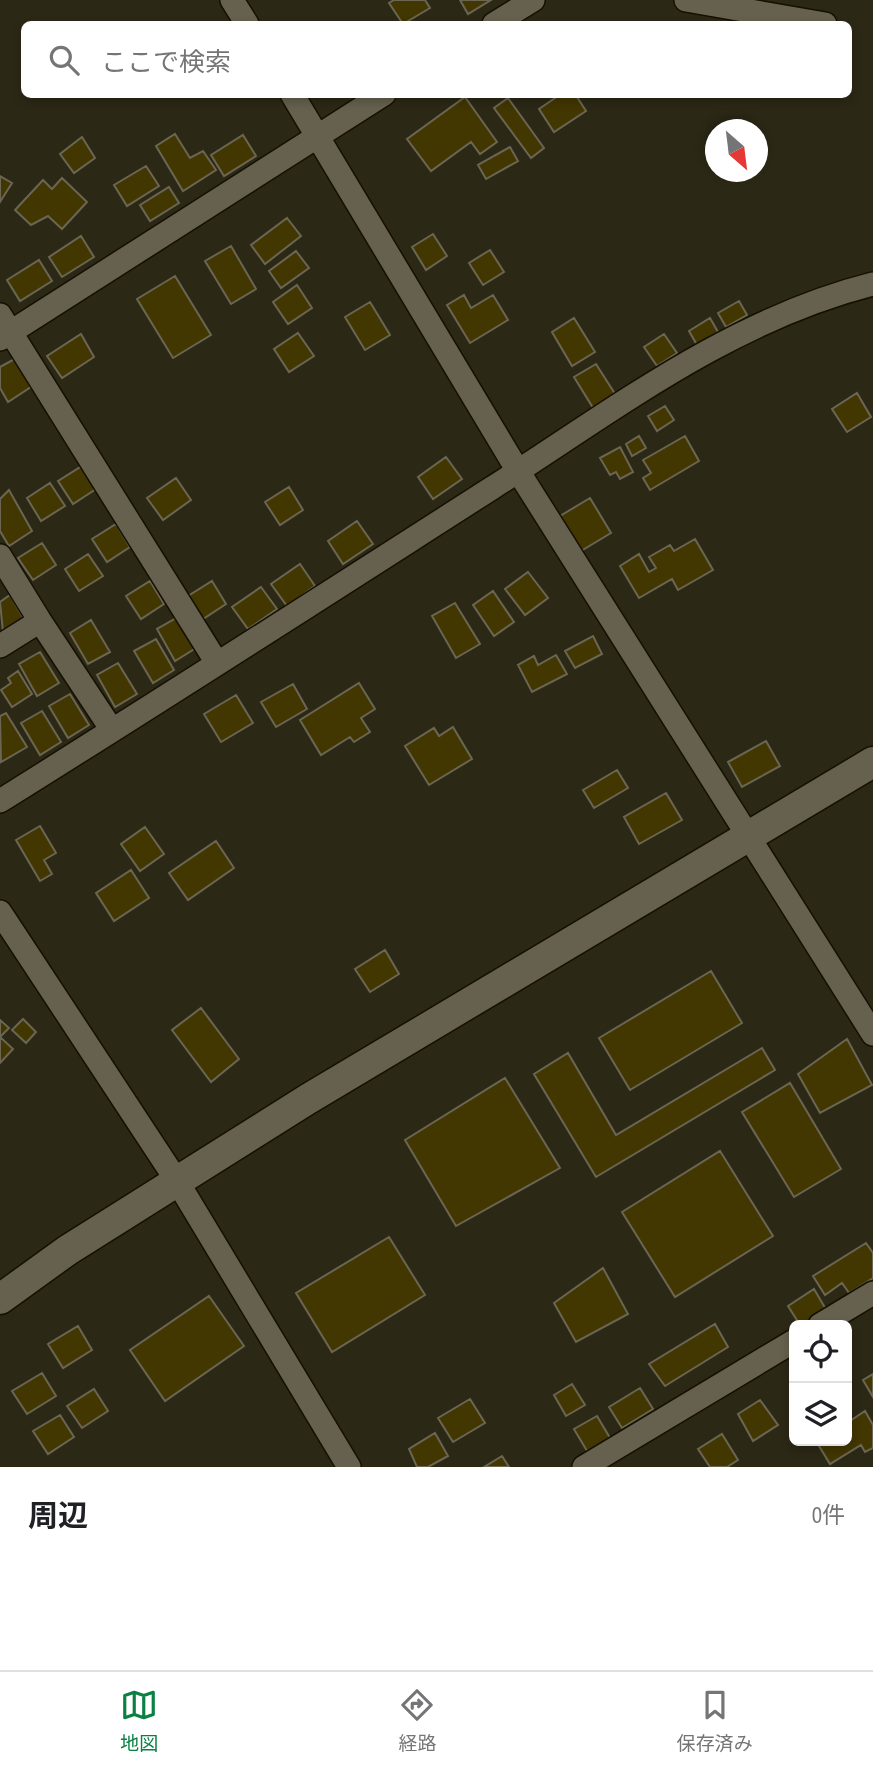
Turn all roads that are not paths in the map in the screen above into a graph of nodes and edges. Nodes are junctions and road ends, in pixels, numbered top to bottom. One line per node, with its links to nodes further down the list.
1 (232, 0): 4 (street)
2 (533, 0): 5 (street)
3 (686, 0): 6 (street)
4 (245, 21)
5 (499, 21)
6 (808, 21)
7 (295, 98): 9 (street)
8 (378, 98): 9 (street)
9 (319, 136): 11 (street); 12 (street)
10 (873, 285): 12 (street)
11 (4, 329): 16 (street)
12 (518, 471): 16 (street); 20 (street)
13 (0, 556): 14 (street)
14 (40, 621): 15 (street); 17 (street)
15 (0, 646)
16 (217, 663): 17 (street)
17 (112, 730): 19 (street)
18 (873, 762): 20 (street)
19 (0, 801)
20 (750, 835): 22 (street); 23 (street)
21 (0, 912): 23 (street)
22 (873, 1034)
23 (177, 1181): 25 (street); 28 (street)
24 (873, 1293): 26 (street)
25 (0, 1299)
26 (828, 1320)
27 (789, 1343): 29 (street)
28 (349, 1467)
29 (584, 1467)

